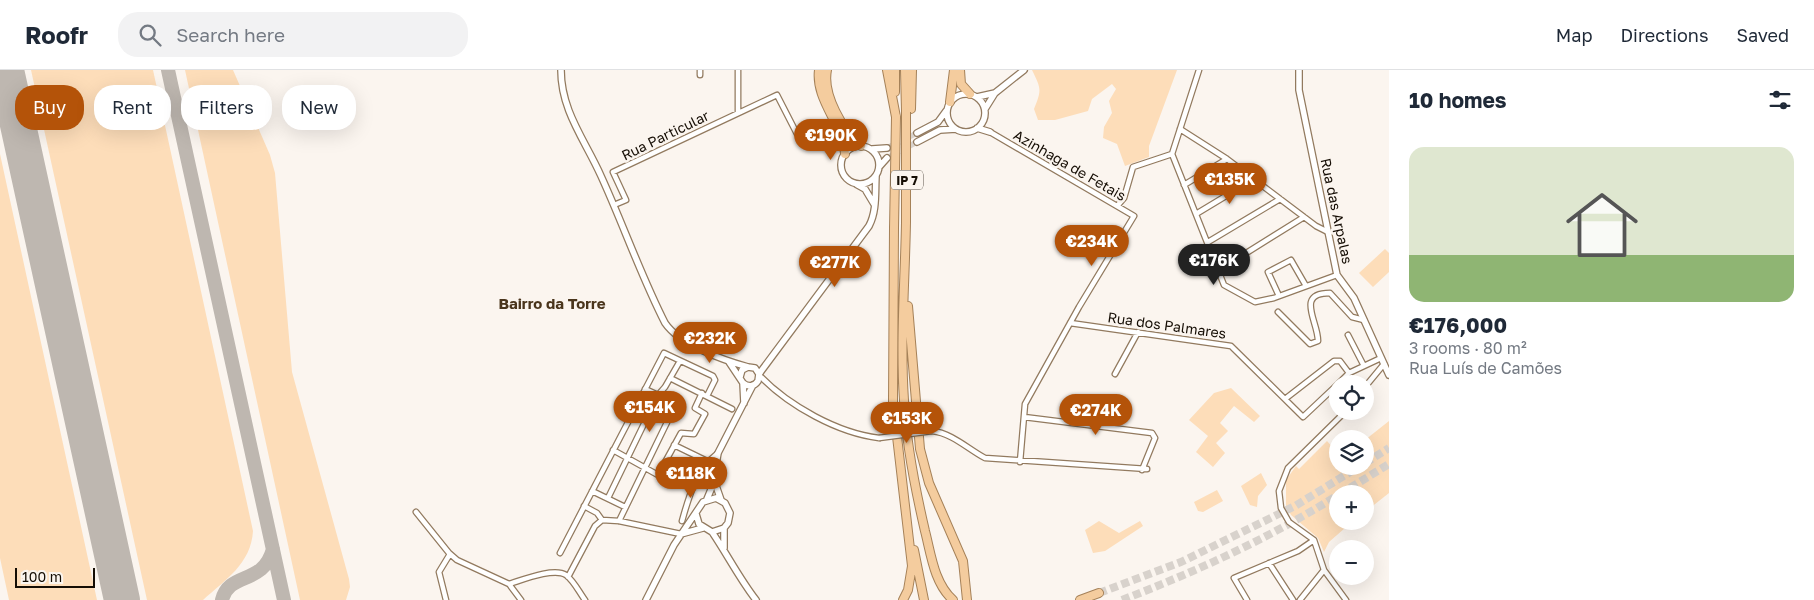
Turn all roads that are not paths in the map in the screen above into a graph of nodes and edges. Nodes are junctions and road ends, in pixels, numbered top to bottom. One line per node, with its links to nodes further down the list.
1 (561, 70): 42 (street)
2 (738, 70): 19 (street)
3 (819, 70): 32 (highway)
4 (827, 70): 29 (highway)
5 (888, 70): 20 (highway)
6 (895, 70): 20 (highway, IP 7)
7 (905, 70): 18 (highway, IP 7)
8 (912, 70): 18 (highway)
9 (954, 70): 16 (highway)
10 (960, 70): 15 (highway)
11 (1024, 70): 14 (street)
12 (1199, 70): 24 (street)
13 (1298, 70): 47 (street, Rua das Arpalas)
14 (995, 93): 15 (street); 17 (street)
15 (973, 95): 16 (street); 17 (street)
16 (949, 105): 23 (street); 26 (street)
17 (985, 109): 21 (street)
18 (909, 110): 51 (highway, IP 7, bridge)
19 (738, 112): 27 (street, Rua Particular); 42 (street, Rua Particular)
20 (896, 117): 103 (highway, IP 7, bridge)
21 (982, 123): 22 (street); 25 (street)
22 (977, 128): 23 (street); 25 (street)
23 (956, 129): 28 (street)
24 (1180, 129): 33 (street); 35 (street)
25 (990, 132): 43 (street, Azinhaga de Fetais)
26 (917, 133)
27 (797, 134)
28 (917, 142)
29 (861, 146): 31 (street); 32 (street)
30 (887, 148): 31 (street)
31 (872, 150): 36 (street)
32 (844, 154): 39 (street)
33 (1172, 154): 40 (street); 43 (street)
34 (887, 158): 36 (street)
35 (1227, 160): 38 (street); 40 (street)
36 (879, 167): 37 (street)
37 (876, 176): 39 (street); 44 (street)
38 (1254, 179): 41 (street); 45 (street)
39 (856, 184): 44 (street)
40 (1184, 185): 45 (street)
41 (1280, 199): 46 (street); 48 (street)
42 (614, 205): 62 (street)
43 (1118, 205): 56 (street, Azinhaga de Fetais)
44 (875, 208): 59 (street)
45 (1196, 214): 48 (street)
46 (1304, 217): 47 (street); 49 (street)
47 (1328, 232): 50 (street, Rua das Arpalas)
48 (1208, 242): 49 (street)
49 (1219, 270): 53 (street)
50 (1337, 275): 52 (street); 55 (street, Rua das Arpalas)
51 (905, 277): 122 (highway); 123 (highway)
52 (1306, 286): 53 (street); 53 (street)
53 (1279, 296)
54 (1278, 312): 55 (street)
55 (1364, 320): 61 (street, Rua das Arpalas)
56 (1070, 323): 57 (street, Rua dos Palmares); 80 (street, Azinhaga de Fetais)
57 (1138, 332): 66 (street); 76 (street, Rua dos Palmares)
58 (1348, 336): 63 (street)
59 (772, 356): 64 (street); 70 (street)
60 (680, 361): 69 (street); 72 (street); 74 (street)
61 (1382, 361): 63 (street, Rua dos Palmares); 67 (street); 68 (street, Rua das Arpalas)
62 (729, 362): 64 (street); 71 (street)
63 (1364, 366): 65 (street, Rua dos Palmares)
64 (750, 367): 70 (street); 71 (street)
65 (1349, 373): 76 (street)
66 (1116, 374)
67 (1373, 375)
68 (1389, 376)
69 (670, 378): 74 (street); 75 (street)
70 (758, 379): 71 (street); 77 (street); 87 (street, bridge)
71 (741, 380): 77 (street)
72 (645, 389): 75 (street); 83 (street)
73 (1329, 392): 76 (street, Rua dos Palmares)
74 (704, 394): 78 (street); 82 (street)
75 (658, 395): 85 (street)
76 (1285, 399)
77 (744, 403): 84 (street)
78 (732, 409)
79 (674, 410): 88 (street)
80 (1024, 418): 87 (street, Azinhaga de Fetais); 87 (street)
81 (1337, 420): 106 (street)
82 (674, 445): 86 (street); 88 (street)
83 (613, 450): 85 (street); 90 (street)
84 (718, 453): 86 (street); 89 (street)
85 (628, 458): 88 (street); 91 (street)
86 (707, 461): 100 (street)
87 (1020, 462)
88 (644, 467): 95 (street)
89 (714, 478): 92 (street); 93 (street)
90 (592, 491): 91 (street); 94 (street)
91 (608, 498): 95 (street)
92 (707, 499): 93 (street); 97 (street)
93 (721, 500): 102 (street)
94 (584, 506): 98 (street); 108 (street)
95 (625, 507): 99 (street)
96 (416, 512): 109 (street)
97 (696, 514): 101 (street); 105 (street)
98 (602, 520): 99 (street); 112 (street)
99 (619, 521): 105 (street)
100 (682, 521)
101 (703, 528): 104 (street); 105 (street)
102 (724, 528): 104 (street); 107 (street)
103 (909, 531): 120 (highway); 121 (highway)
104 (712, 532): 107 (street)
105 (681, 534): 118 (street)
106 (1314, 540): 110 (street); 111 (street)
107 (724, 548): 119 (street)
108 (560, 553)
109 (450, 554): 113 (street); 115 (street)
110 (1269, 563): 125 (street); 126 (street)
111 (1324, 570): 127 (street); 128 (street)
112 (568, 577): 113 (street); 117 (street)
113 (509, 584): 116 (street)
114 (1099, 593): 124 (highway)
115 (446, 600)
116 (521, 600)
117 (585, 600)
118 (646, 600)
119 (756, 600)
120 (904, 600)
121 (924, 600)
122 (953, 600)
123 (967, 600)
124 (1080, 600)
125 (1247, 600)
126 (1294, 600)
127 (1300, 600)
128 (1346, 600)

